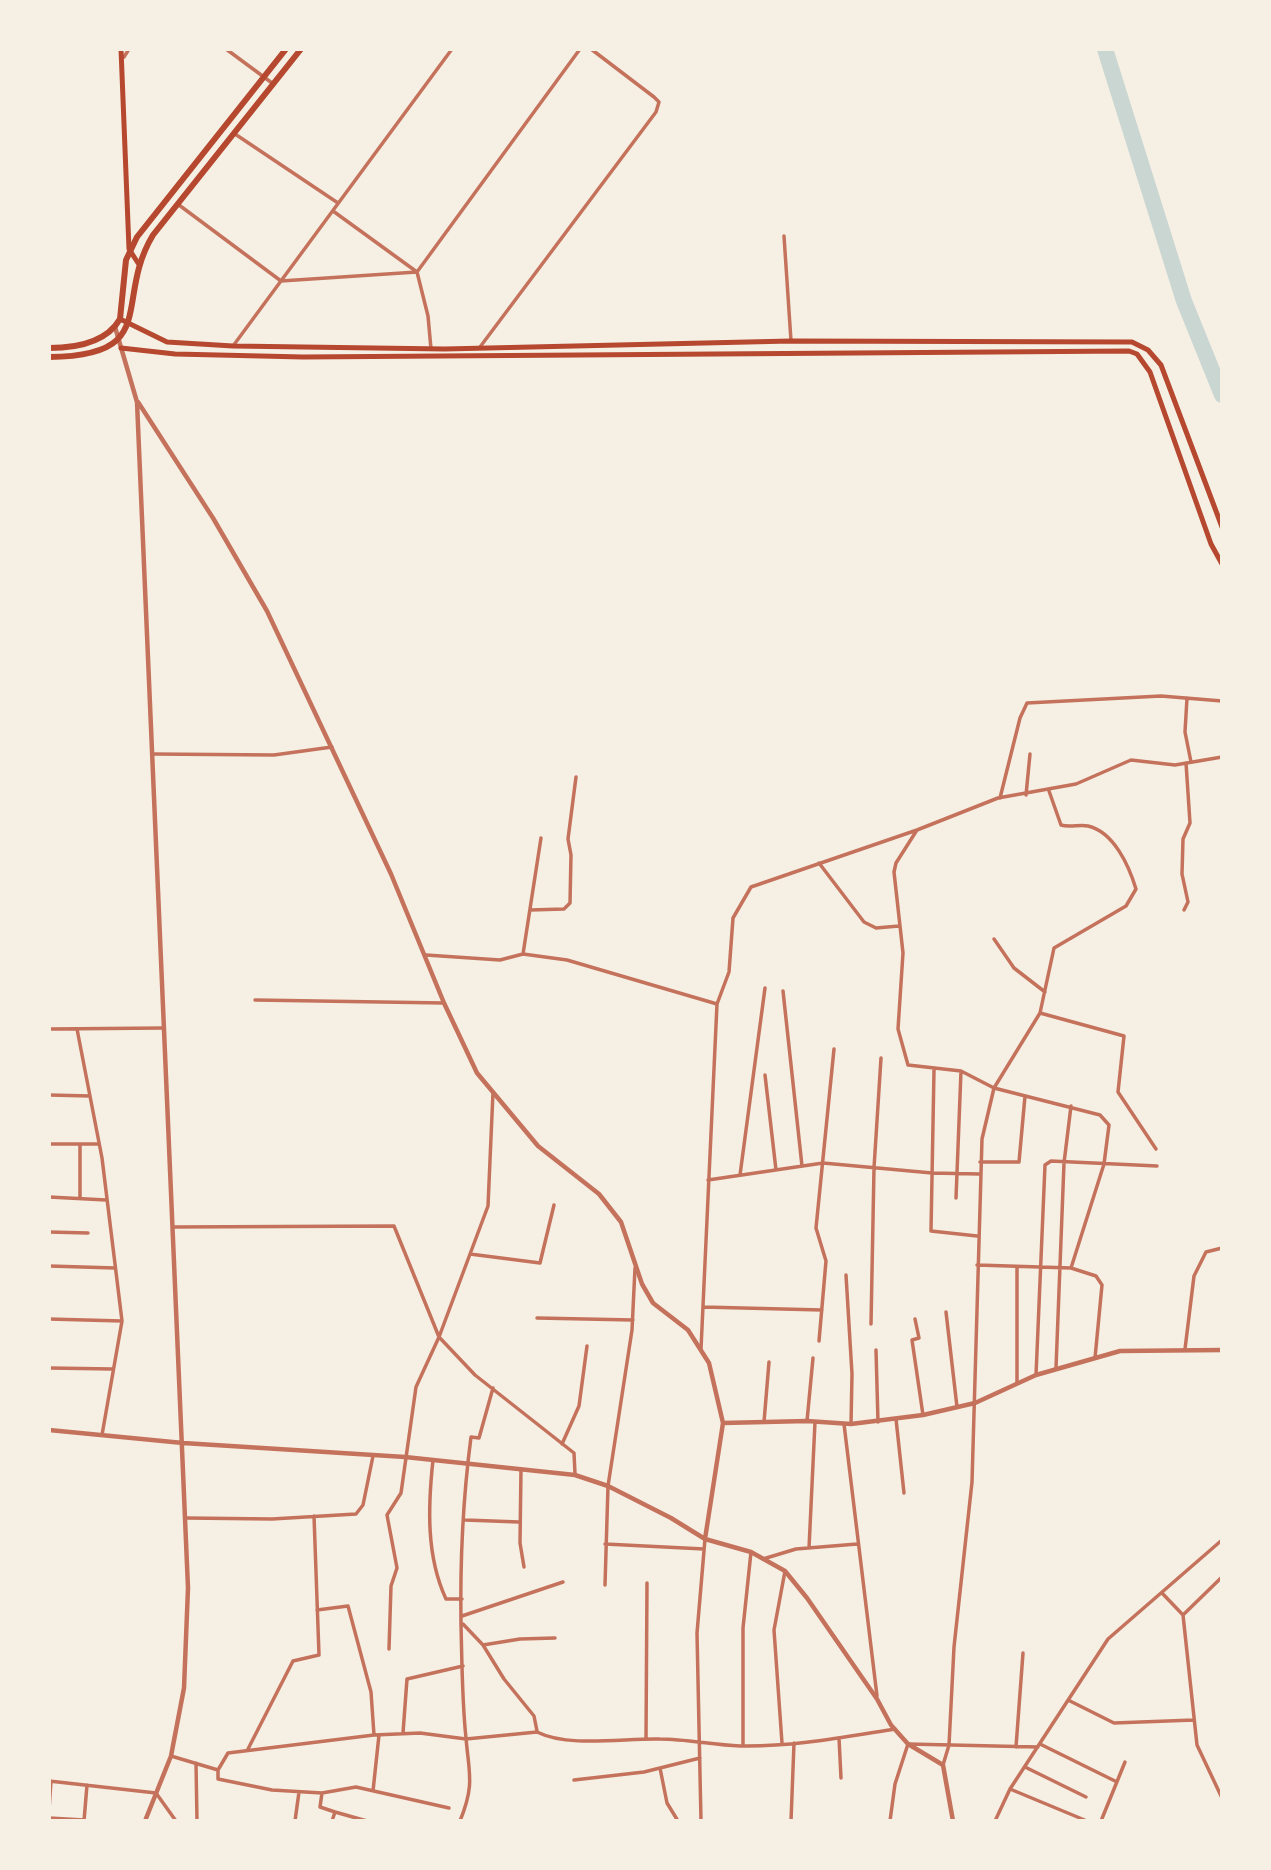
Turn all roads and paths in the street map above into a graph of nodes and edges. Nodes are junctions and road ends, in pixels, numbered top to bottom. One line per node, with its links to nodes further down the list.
1 (121, 49): 9 (main road)
2 (129, 49): 9 (street)
3 (226, 49): 10 (street)
4 (286, 49): 10 (main road)
5 (301, 49): 11 (main road)
6 (452, 49): 13 (street)
7 (580, 49): 19 (street)
8 (591, 49): 30 (street)
9 (124, 57): 17 (main road)
10 (264, 76): 11 (street); 17 (main road)
11 (274, 84): 12 (main road)
12 (235, 133): 13 (street); 14 (main road)
13 (338, 203): 15 (street)
14 (177, 204): 18 (main road); 20 (street)
15 (333, 211): 19 (street); 20 (street)
16 (784, 236): 25 (street)
17 (129, 249): 18 (main road); 21 (main road)
18 (138, 263): 22 (main road)
19 (417, 272): 20 (street); 29 (street)
20 (281, 281): 26 (street)
21 (120, 319): 22 (main road); 23 (main road)
22 (130, 324): 24 (main road); 26 (main road)
23 (115, 327): 24 (street); 27 (main road)
24 (119, 339): 28 (street); 31 (main road)
25 (791, 341): 30 (main road); 33 (main road)
26 (233, 346): 29 (main road)
27 (49, 348)
28 (121, 348): 32 (street); 34 (main road)
29 (432, 349): 30 (main road)
30 (478, 349)
31 (49, 357)
32 (137, 402): 37 (street); 38 (street)
33 (1222, 527)
34 (1222, 564)
35 (1187, 698): 36 (street); 41 (street); 45 (street)
36 (1222, 701)
37 (332, 747): 38 (street); 54 (street)
38 (150, 754): 62 (street)
39 (1030, 754): 44 (street)
40 (1222, 757): 41 (street)
41 (1188, 763): 43 (street); 50 (street)
42 (576, 777): 49 (street)
43 (1049, 791): 44 (street); 57 (street)
44 (1026, 796): 45 (street)
45 (1000, 798): 46 (street)
46 (917, 830): 48 (street); 51 (street)
47 (541, 838): 49 (street)
48 (819, 863): 51 (street); 60 (street)
49 (530, 911): 53 (street)
50 (1184, 911)
51 (900, 926): 67 (street)
52 (995, 939): 57 (street)
53 (523, 954): 54 (street); 60 (street)
54 (426, 955): 59 (street)
55 (765, 988): 91 (street)
56 (783, 991): 84 (street)
57 (1045, 992): 61 (street)
58 (255, 1000): 59 (street)
59 (444, 1003): 71 (street)
60 (717, 1004): 92 (street)
61 (1040, 1013): 70 (street); 79 (street)
62 (164, 1028): 63 (street); 98 (street)
63 (77, 1029): 64 (street); 73 (street)
64 (49, 1030)
65 (834, 1049): 81 (street)
66 (881, 1058): 86 (street)
67 (934, 1070): 68 (street); 88 (street)
68 (961, 1070): 70 (street); 89 (street)
69 (765, 1074): 87 (street)
70 (994, 1088): 74 (street); 80 (street)
71 (493, 1091): 103 (street); 104 (street)
72 (49, 1096): 73 (street)
73 (90, 1096): 78 (street)
74 (1025, 1096): 75 (street); 80 (street)
75 (1071, 1106): 82 (street); 83 (street)
76 (49, 1144): 77 (street)
77 (80, 1144): 78 (street); 94 (street)
78 (99, 1144): 96 (street)
79 (1156, 1149)
80 (980, 1162): 90 (street)
81 (823, 1163): 84 (street); 86 (street); 114 (street)
82 (1064, 1163): 83 (street); 108 (street); 110 (street)
83 (1104, 1164): 85 (street); 111 (street)
84 (802, 1166): 87 (street)
85 (1157, 1166)
86 (874, 1168): 88 (street); 121 (street)
87 (776, 1170): 91 (street)
88 (932, 1173): 89 (street); 101 (street)
89 (957, 1174): 90 (street); 95 (street)
90 (979, 1174): 101 (street)
91 (740, 1175): 92 (street)
92 (708, 1180): 113 (street)
93 (49, 1197): 94 (street)
94 (80, 1198): 96 (street)
95 (956, 1198)
96 (106, 1200): 109 (street)
97 (554, 1205): 103 (street)
98 (173, 1227): 122 (street); 151 (street)
99 (49, 1232): 100 (street)
100 (88, 1233)
101 (978, 1236): 105 (street)
102 (1222, 1248): 126 (street)
103 (470, 1254): 122 (street)
104 (635, 1262): 119 (street); 125 (street)
105 (977, 1265): 107 (street); 138 (street)
106 (49, 1266): 109 (street)
107 (1017, 1266): 108 (street); 136 (street)
108 (1041, 1267): 110 (street); 135 (street)
109 (116, 1268): 120 (street)
110 (1059, 1268): 111 (street); 133 (street)
111 (1071, 1268): 130 (street)
112 (846, 1275): 148 (street)
113 (703, 1307): 114 (street); 125 (street)
114 (822, 1310): 123 (street)
115 (946, 1312): 139 (street)
116 (537, 1318): 119 (street)
117 (49, 1319): 120 (street)
118 (915, 1319): 140 (street)
119 (633, 1320): 159 (street)
120 (122, 1321): 134 (street)
121 (871, 1324)
122 (439, 1337): 137 (street); 154 (street)
123 (819, 1340)
124 (587, 1346): 152 (street)
125 (701, 1349): 146 (street)
126 (1185, 1349): 128 (street); 130 (street)
127 (876, 1350): 145 (street)
128 (1222, 1350)
129 (813, 1358): 142 (street)
130 (1095, 1358): 133 (street)
131 (769, 1362): 143 (street)
132 (49, 1368): 134 (street)
133 (1056, 1368): 135 (street)
134 (114, 1369): 150 (street)
135 (1037, 1375): 136 (street)
136 (1017, 1384): 138 (street)
137 (493, 1388): 152 (street); 156 (street)
138 (975, 1403): 139 (street); 206 (street)
139 (957, 1407): 140 (street)
140 (923, 1415): 141 (street)
141 (896, 1419): 145 (street); 160 (street)
142 (807, 1421): 143 (street); 144 (street)
143 (764, 1422): 146 (street)
144 (815, 1422): 147 (street); 169 (street)
145 (878, 1422): 148 (street)
146 (723, 1423): 165 (street)
147 (844, 1424): 148 (street); 168 (street)
148 (851, 1424)
149 (49, 1430): 150 (street)
150 (102, 1435): 151 (street)
151 (183, 1443): 153 (street); 162 (street)
152 (562, 1444): 158 (street)
153 (373, 1456): 154 (street); 161 (street)
154 (405, 1457): 155 (street); 188 (street)
155 (433, 1460): 156 (street); 181 (street)
156 (468, 1464): 157 (street); 163 (street)
157 (521, 1469): 158 (street); 164 (street)
158 (575, 1475): 159 (street)
159 (608, 1486): 165 (street); 167 (street)
160 (904, 1493)
161 (314, 1517): 162 (street); 182 (street)
162 (186, 1518): 211 (street)
163 (465, 1520): 164 (street); 181 (street)
164 (520, 1522): 174 (street)
165 (705, 1539): 171 (street); 172 (street)
166 (1220, 1542): 170 (street); 180 (street)
167 (605, 1544): 171 (street); 179 (street)
168 (858, 1544): 169 (street); 191 (street)
169 (809, 1548): 173 (street)
170 (1222, 1548)
171 (704, 1549): 204 (street)
172 (751, 1552): 173 (street); 208 (street)
173 (763, 1559): 175 (street)
174 (524, 1567)
175 (785, 1571): 191 (street); 202 (street)
176 (1222, 1577): 183 (street)
177 (563, 1582): 184 (street)
178 (647, 1583): 201 (street)
179 (605, 1586)
180 (1162, 1593): 183 (street); 192 (street)
181 (462, 1599): 184 (street)
182 (317, 1610): 197 (street); 210 (street)
183 (1183, 1615): 193 (street)
184 (461, 1616): 185 (street)
185 (461, 1622): 187 (street); 190 (street)
186 (555, 1638): 187 (street)
187 (483, 1646): 195 (street)
188 (389, 1649)
189 (1023, 1653): 209 (street)
190 (463, 1666): 196 (street); 200 (street)
191 (877, 1699): 194 (street)
192 (1068, 1700): 193 (street); 207 (street)
193 (1194, 1720): 230 (street)
194 (895, 1729): 199 (street); 205 (street)
195 (537, 1732): 200 (street); 201 (street)
196 (403, 1733): 198 (street); 200 (street)
197 (373, 1735): 198 (street); 210 (street)
198 (379, 1735): 225 (street)
199 (839, 1738): 203 (street); 219 (street)
200 (466, 1739): 243 (street)
201 (646, 1739): 204 (street)
202 (782, 1743): 203 (street); 208 (street)
203 (794, 1743): 246 (street)
204 (699, 1744): 208 (street); 212 (street)
205 (908, 1744): 206 (street); 215 (street); 247 (street)
206 (949, 1745): 209 (street); 215 (street)
207 (1039, 1745): 209 (street); 216 (street); 222 (street)
208 (743, 1746)
209 (1016, 1746)
210 (248, 1749): 218 (street)
211 (171, 1756): 214 (street); 227 (street)
212 (700, 1758): 217 (street); 245 (street)
213 (1125, 1762): 222 (street)
214 (195, 1763): 218 (street); 239 (street)
215 (943, 1765): 248 (street)
216 (1025, 1767): 224 (street); 229 (street)
217 (660, 1768): 220 (street); 244 (street)
218 (218, 1770): 226 (street)
219 (841, 1778)
220 (574, 1780)
221 (50, 1781): 223 (street); 232 (street)
222 (1117, 1782): 251 (street)
223 (87, 1785): 227 (street); 236 (street)
224 (1010, 1788): 235 (street); 249 (street)
225 (373, 1790): 228 (street); 231 (street)
226 (299, 1792): 228 (street); 240 (street)
227 (156, 1793): 237 (street); 238 (street)
228 (322, 1793): 233 (street)
229 (1087, 1797)
230 (1222, 1798)
231 (449, 1808)
232 (49, 1810)
233 (335, 1812): 241 (street); 242 (street)
234 (49, 1818): 236 (street)
235 (1076, 1819): 250 (street)
236 (84, 1821)
237 (145, 1821)
238 (176, 1821)
239 (197, 1821)
240 (295, 1821)
241 (332, 1821)
242 (367, 1821)
243 (460, 1821)
244 (678, 1821)
245 (701, 1821)
246 (791, 1821)
247 (890, 1821)
248 (953, 1821)
249 (995, 1821)
250 (1087, 1821)
251 (1101, 1821)

